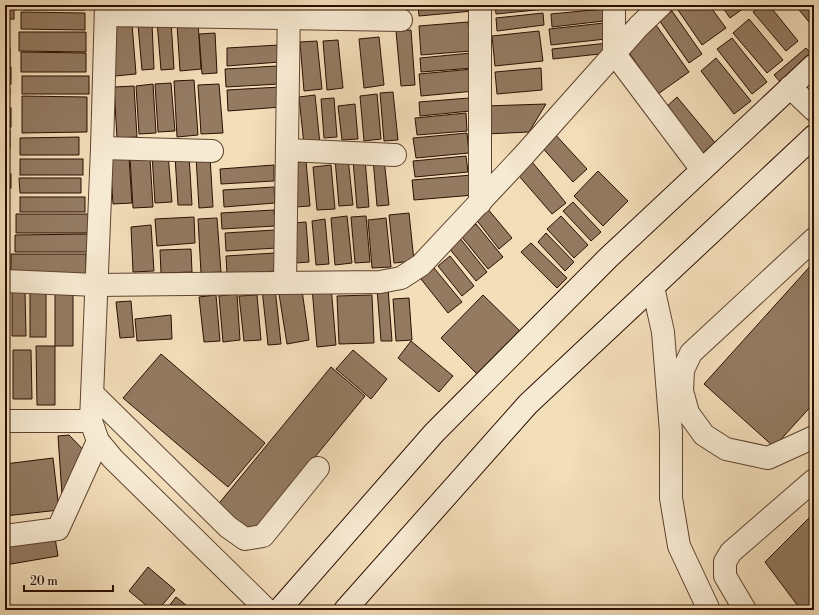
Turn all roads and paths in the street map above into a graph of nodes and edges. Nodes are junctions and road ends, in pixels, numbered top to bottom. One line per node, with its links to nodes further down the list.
1 (480, 5): 17 (street)
2 (614, 5): 7 (street)
3 (661, 5): 7 (street)
4 (106, 10): 5 (street); 12 (street)
5 (289, 12): 6 (street); 13 (street)
6 (401, 20)
7 (614, 53): 16 (street); 17 (street)
8 (814, 65): 9 (street)
9 (790, 87): 10 (street); 16 (street)
10 (814, 110)
11 (814, 136): 22 (street)
12 (102, 148): 14 (street); 21 (street)
13 (287, 150): 15 (street); 20 (street)
14 (212, 151)
15 (395, 155)
16 (702, 170): 31 (street)
17 (480, 203): 20 (street)
18 (814, 239): 26 (street)
19 (5, 281): 21 (street)
20 (284, 283): 21 (street)
21 (96, 285): 23 (street)
22 (653, 287): 32 (street); 33 (street)
23 (93, 394): 25 (street); 27 (street)
24 (5, 421): 25 (street)
25 (95, 431): 29 (street); 30 (street)
26 (814, 437)
27 (318, 468)
28 (814, 480): 34 (street)
29 (5, 536)
30 (267, 610)
31 (279, 610)
32 (345, 610)
33 (709, 610)
34 (745, 610)

